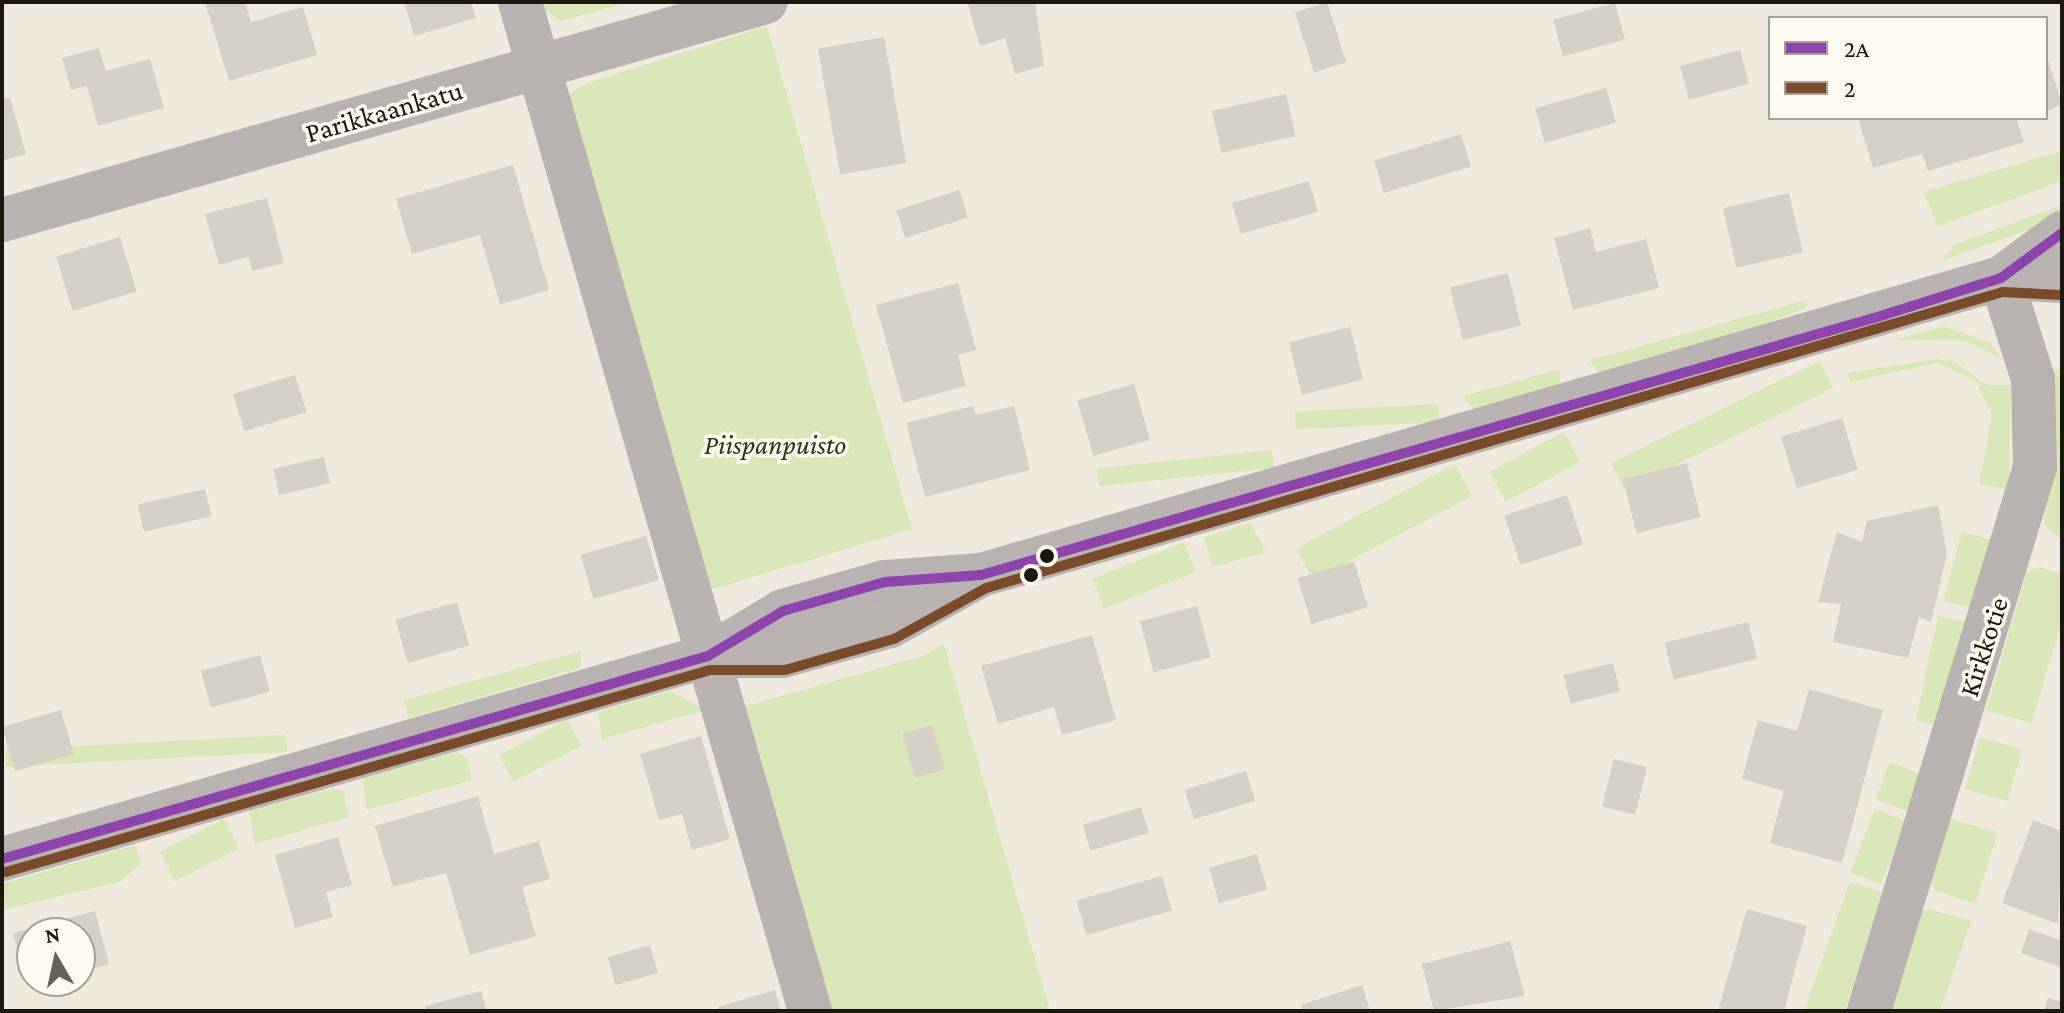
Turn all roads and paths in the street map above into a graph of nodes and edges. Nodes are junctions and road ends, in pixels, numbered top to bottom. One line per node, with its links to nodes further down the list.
1 (520, 2): 3 (street)
2 (766, 2): 3 (street, Parikkaankatu)
3 (539, 68): 4 (street, Parikkaankatu); 8 (street)
4 (2, 220)
5 (2062, 233): 6 (street)
6 (2001, 278): 7 (street); 8 (street); 11 (street, Kirkkotie)
7 (2062, 281)
8 (708, 656): 9 (street); 10 (street)
9 (2, 859)
10 (810, 1011)
11 (1869, 1011)

